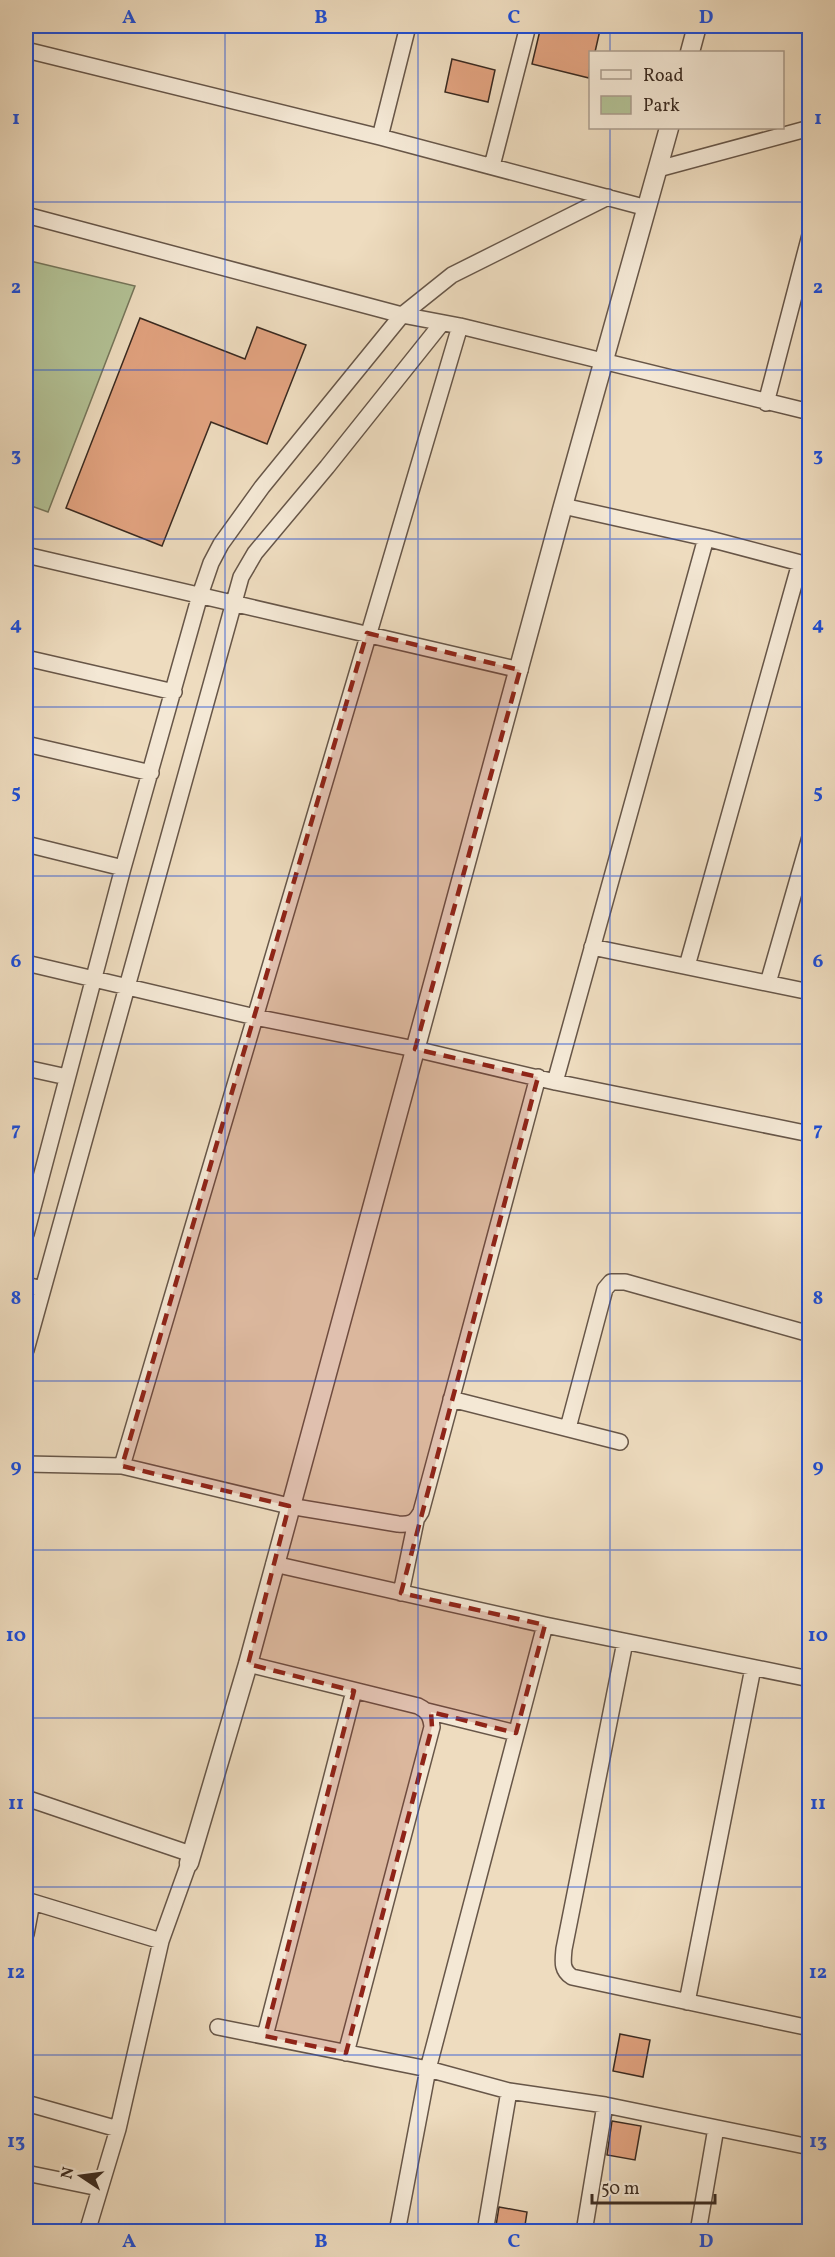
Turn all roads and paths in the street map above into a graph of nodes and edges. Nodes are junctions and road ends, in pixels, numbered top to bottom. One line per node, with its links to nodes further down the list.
1 (408, 26): 8 (street)
2 (528, 26): 9 (street)
3 (697, 26): 5 (street)
4 (26, 50): 8 (street)
5 (690, 51)
6 (810, 128): 10 (street)
7 (669, 129): 10 (street)
8 (380, 137): 9 (street)
9 (492, 166): 11 (street)
10 (658, 169): 12 (street)
11 (608, 197): 12 (street); 15 (street)
12 (647, 208): 18 (street)
13 (26, 215): 15 (street)
14 (810, 235): 19 (street)
15 (402, 315): 16 (street); 25 (street)
16 (442, 323): 17 (street); 26 (street)
17 (460, 326): 18 (street); 27 (street)
18 (605, 361): 19 (street); 21 (street)
19 (766, 403): 20 (street)
20 (810, 412)
21 (563, 506): 22 (street); 29 (street)
22 (706, 538): 24 (street); 36 (street)
23 (26, 555): 25 (street)
24 (805, 565): 38 (street)
25 (200, 595): 26 (street); 30 (street)
26 (232, 603): 27 (street); 41 (street)
27 (367, 633): 29 (street); 43 (street)
28 (26, 658): 30 (street)
29 (520, 670): 44 (street)
30 (174, 692): 32 (street)
31 (26, 744): 32 (street)
32 (151, 773): 35 (street)
33 (810, 837): 40 (street)
34 (26, 844): 35 (street)
35 (123, 867): 39 (street)
36 (592, 947): 38 (street); 48 (street)
37 (26, 963): 39 (street)
38 (687, 966): 40 (street)
39 (94, 980): 41 (street); 46 (street)
40 (768, 983): 42 (street)
41 (125, 988): 43 (street); 52 (street)
42 (810, 992)
43 (255, 1017): 44 (street); 59 (street)
44 (416, 1049): 47 (street); 60 (street)
45 (26, 1068): 46 (street)
46 (68, 1077): 50 (street)
47 (538, 1077): 48 (street); 55 (street)
48 (555, 1082): 49 (street)
49 (810, 1134)
50 (26, 1234)
51 (26, 1285): 52 (street)
52 (42, 1289): 54 (street)
53 (810, 1334): 56 (street)
54 (26, 1350)
55 (451, 1399): 56 (street); 61 (street)
56 (567, 1428): 57 (street)
57 (620, 1442)
58 (26, 1464): 59 (street)
59 (122, 1466): 60 (street)
60 (290, 1506): 61 (street); 62 (street)
61 (416, 1521): 63 (street)
62 (274, 1564): 63 (street); 66 (street)
63 (401, 1593): 64 (street)
64 (544, 1625): 65 (street); 71 (street)
65 (625, 1642): 67 (street); 77 (street)
66 (248, 1664): 69 (street); 73 (street)
67 (753, 1668): 68 (street); 77 (street)
68 (810, 1679)
69 (354, 1690): 70 (street); 80 (street)
70 (427, 1711): 71 (street); 81 (street)
71 (516, 1733): 82 (street)
72 (26, 1798): 73 (street)
73 (190, 1858): 76 (street)
74 (28, 1901): 75 (street); 76 (street)
75 (26, 1934)
76 (161, 1941): 87 (street)
77 (687, 2002): 79 (street)
78 (218, 2027): 80 (street)
79 (810, 2028)
80 (265, 2036): 81 (street)
81 (346, 2053): 82 (street)
82 (428, 2069): 83 (street); 92 (street)
83 (509, 2091): 85 (street); 93 (street)
84 (26, 2103): 87 (street)
85 (604, 2105): 86 (street); 94 (street)
86 (716, 2128): 88 (street); 95 (street)
87 (118, 2129): 90 (street)
88 (810, 2147)
89 (26, 2173): 90 (street)
90 (99, 2188): 91 (street)
91 (87, 2232)
92 (397, 2232)
93 (485, 2232)
94 (584, 2232)
95 (698, 2232)

